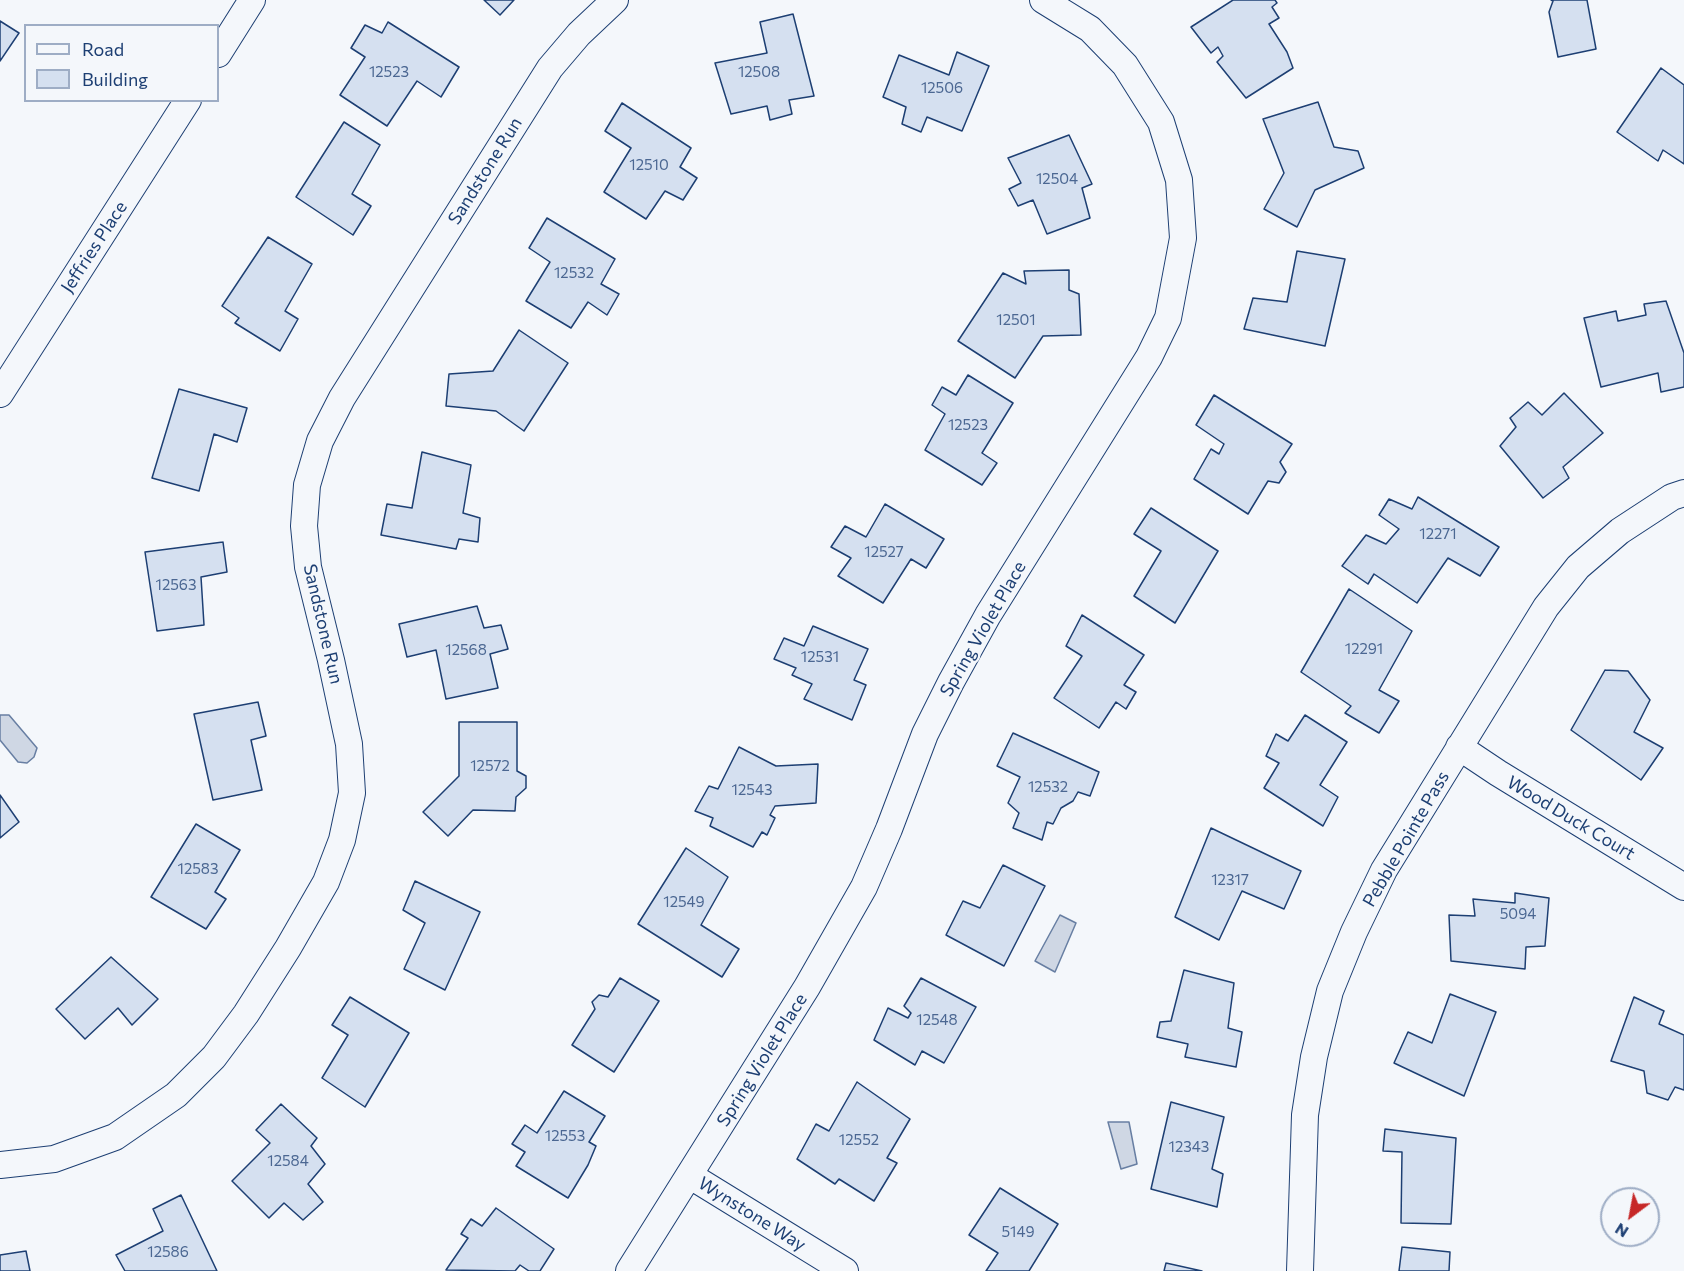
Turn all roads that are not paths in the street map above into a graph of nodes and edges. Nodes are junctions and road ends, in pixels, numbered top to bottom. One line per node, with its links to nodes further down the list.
1 (252, 0): 4 (street)
2 (615, 0): 10 (street, Sandstone Run)
3 (1043, 0): 11 (street, Spring Violet Place)
4 (219, 52)
5 (187, 102): 6 (street, Jeffries Place)
6 (0, 394)
7 (1684, 493): 8 (street, Pebble Pointe Pass)
8 (1459, 747): 9 (street, Wood Duck Court); 14 (street, Pebble Pointe Pass)
9 (1684, 887)
10 (0, 1165)
11 (689, 1175): 12 (street, Spring Violet Place); 13 (street, Wynstone Way)
12 (629, 1271)
13 (845, 1271)
14 (1300, 1271)

